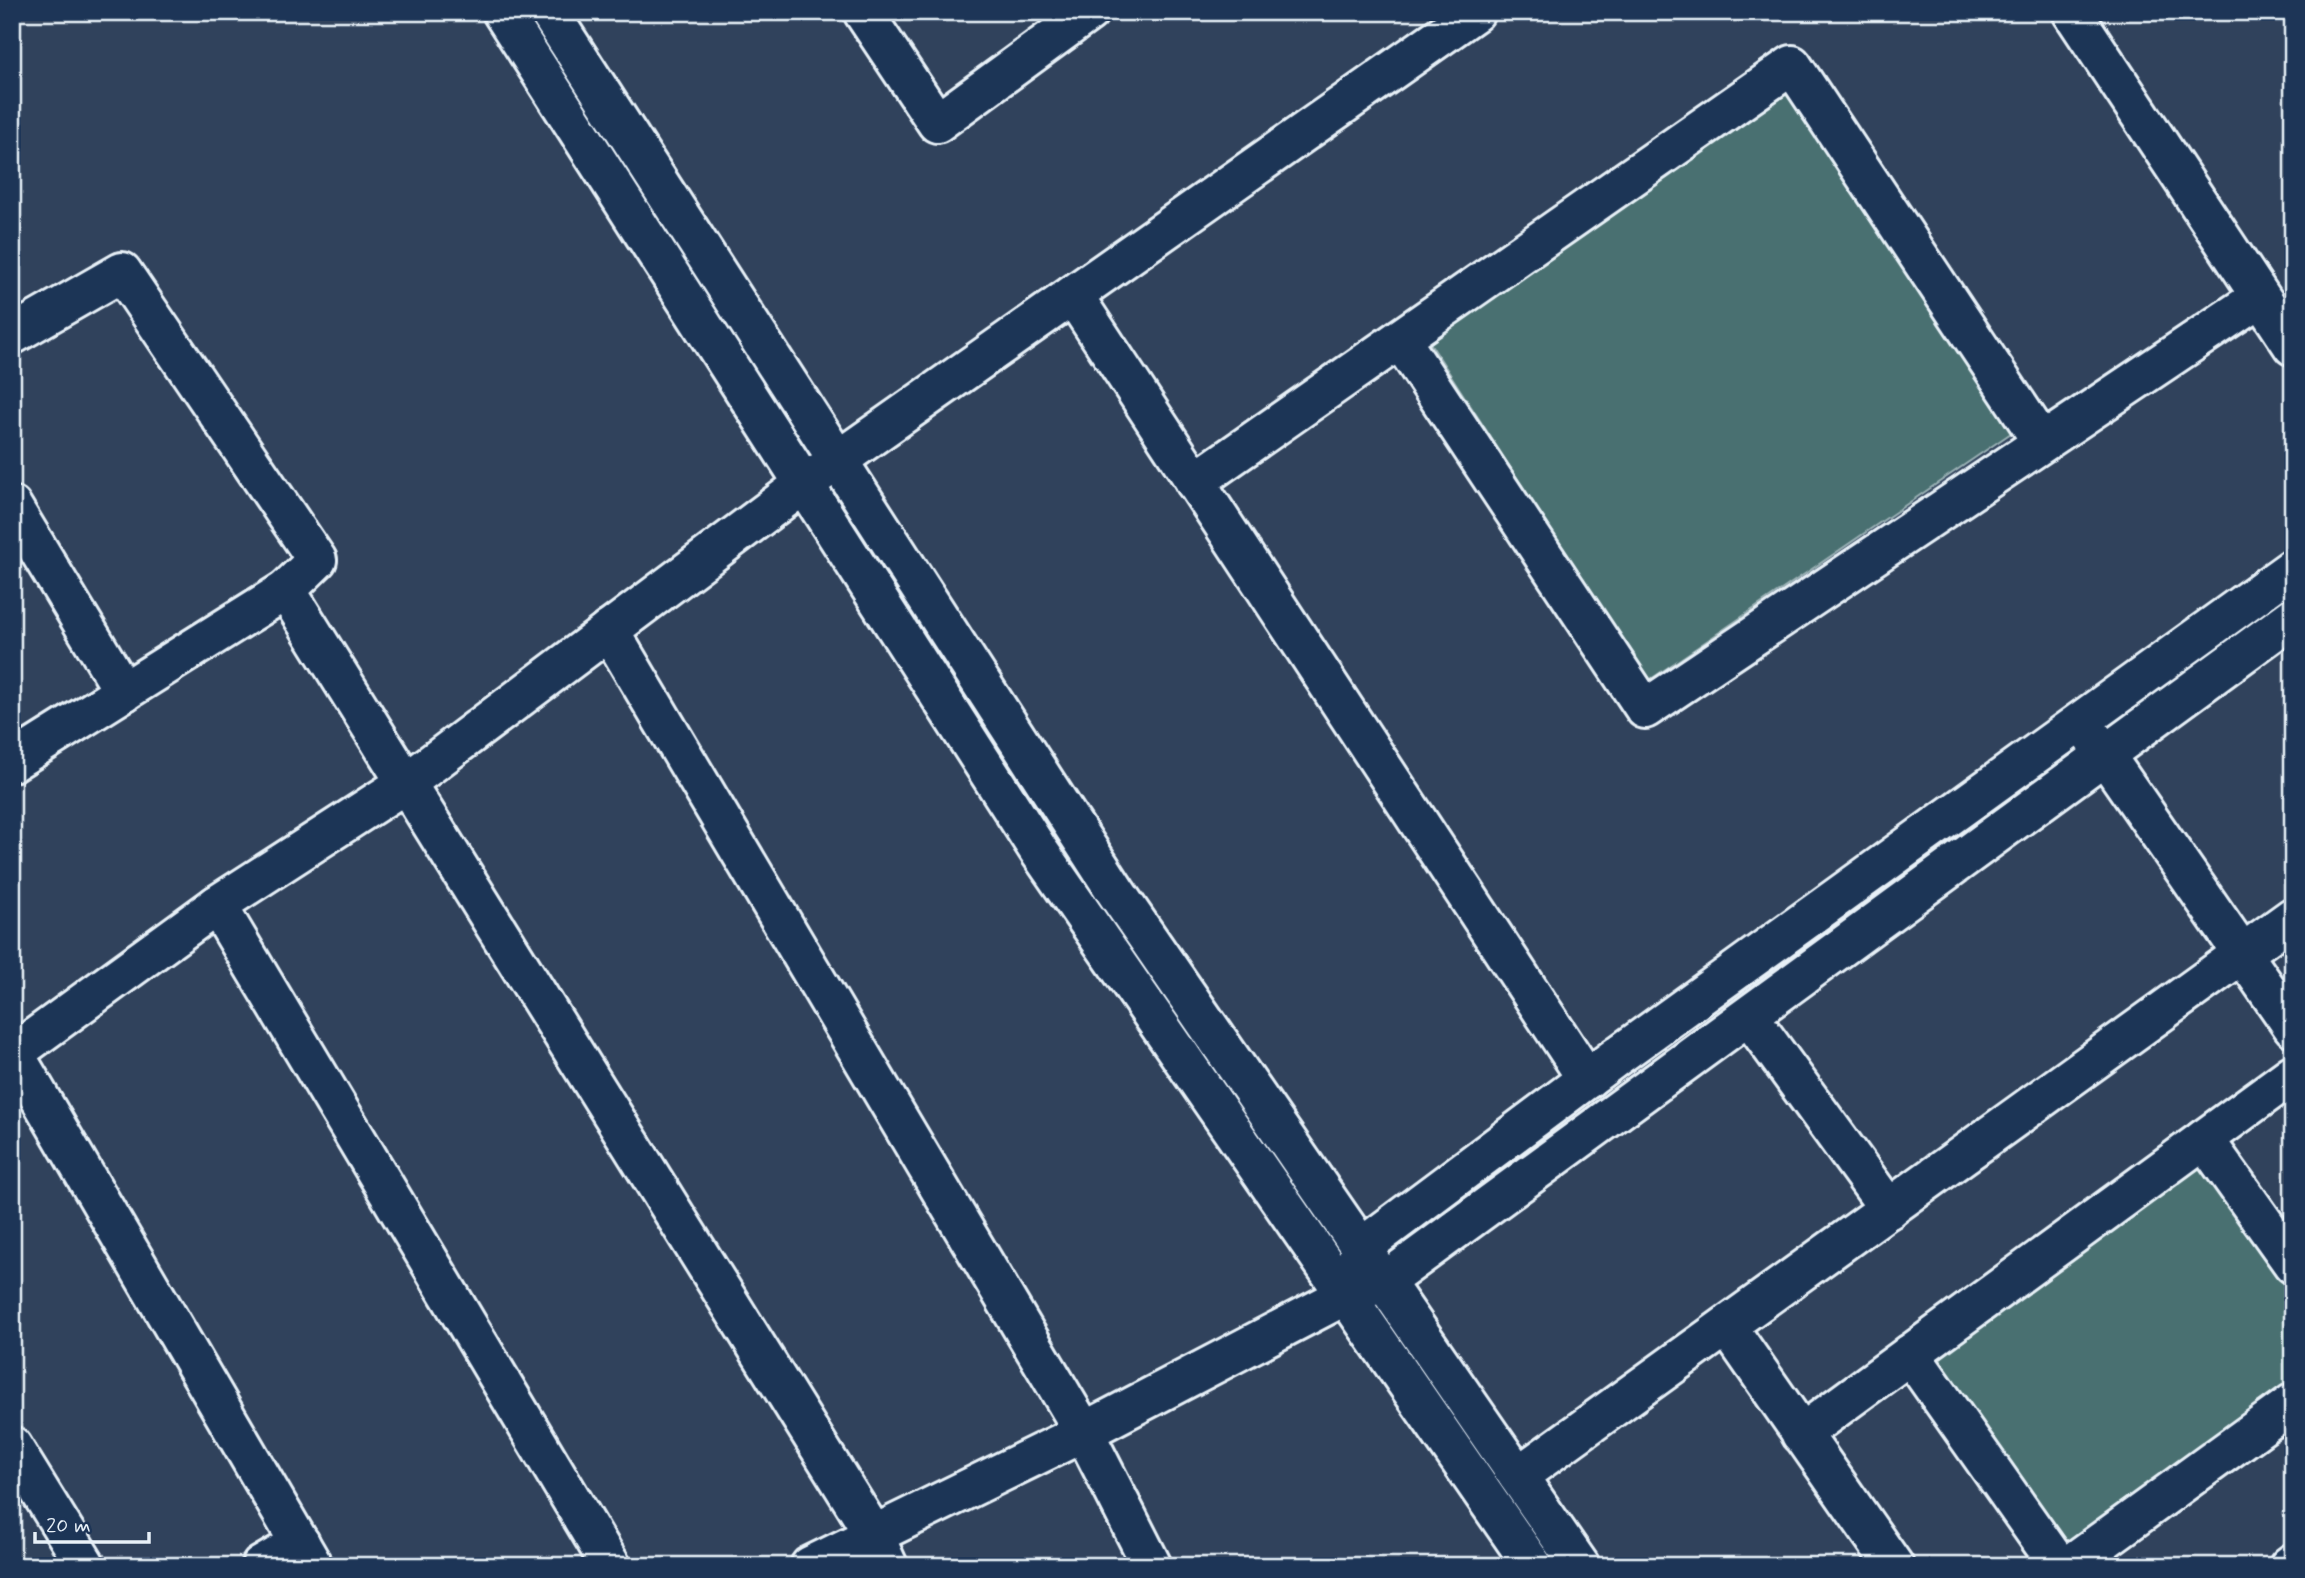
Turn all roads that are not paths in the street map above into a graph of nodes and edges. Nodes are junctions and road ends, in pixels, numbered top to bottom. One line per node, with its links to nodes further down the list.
1 (502, 12): 15 (street)
2 (550, 12): 13 (street)
3 (863, 12): 4 (street)
4 (1090, 12)
5 (1475, 12): 7 (street)
6 (2071, 12): 8 (street)
7 (1073, 295): 13 (street); 14 (street)
8 (2260, 296): 11 (street); 12 (street)
9 (12, 335): 18 (street)
10 (1400, 340): 12 (street); 12 (street); 14 (street)
11 (2293, 346)
12 (2042, 442)
13 (837, 461): 15 (street); 36 (street)
14 (1195, 482): 33 (street)
15 (804, 484): 20 (street); 39 (street)
16 (12, 506): 21 (street)
17 (2293, 568): 22 (street)
18 (286, 590): 21 (street); 25 (street)
19 (2293, 617): 23 (street)
20 (609, 630): 25 (street); 43 (street)
21 (124, 692): 24 (street)
22 (2081, 721): 23 (street); 33 (street)
23 (2104, 755): 28 (street); 29 (street)
24 (12, 762)
25 (406, 783): 26 (street); 47 (street)
26 (217, 905): 31 (street); 51 (street)
27 (2293, 917): 28 (street)
28 (2242, 954): 30 (street); 35 (street)
29 (1749, 1016): 35 (street); 38 (street)
30 (2293, 1027)
31 (13, 1051): 48 (street)
32 (2293, 1074): 34 (street)
33 (1587, 1079): 36 (street)
34 (2204, 1139): 37 (street); 41 (street)
35 (1889, 1209): 40 (street)
36 (1361, 1248): 38 (street); 39 (street)
37 (2293, 1264)
38 (1384, 1282): 39 (street); 46 (street)
39 (1346, 1295): 43 (street); 54 (street)
40 (1727, 1326): 44 (street); 46 (street)
41 (1910, 1354): 44 (street); 57 (street)
42 (2293, 1403): 58 (street)
43 (1084, 1432): 47 (street); 53 (street)
44 (1801, 1434): 56 (street)
45 (12, 1446): 49 (street)
46 (1518, 1476): 55 (street)
47 (881, 1550): 52 (street)
48 (307, 1554): 50 (street)
49 (86, 1566)
50 (261, 1566)
51 (611, 1566)
52 (810, 1566)
53 (1152, 1566)
54 (1533, 1566)
55 (1580, 1566)
56 (1894, 1566)
57 (2059, 1566)
58 (2068, 1566)

